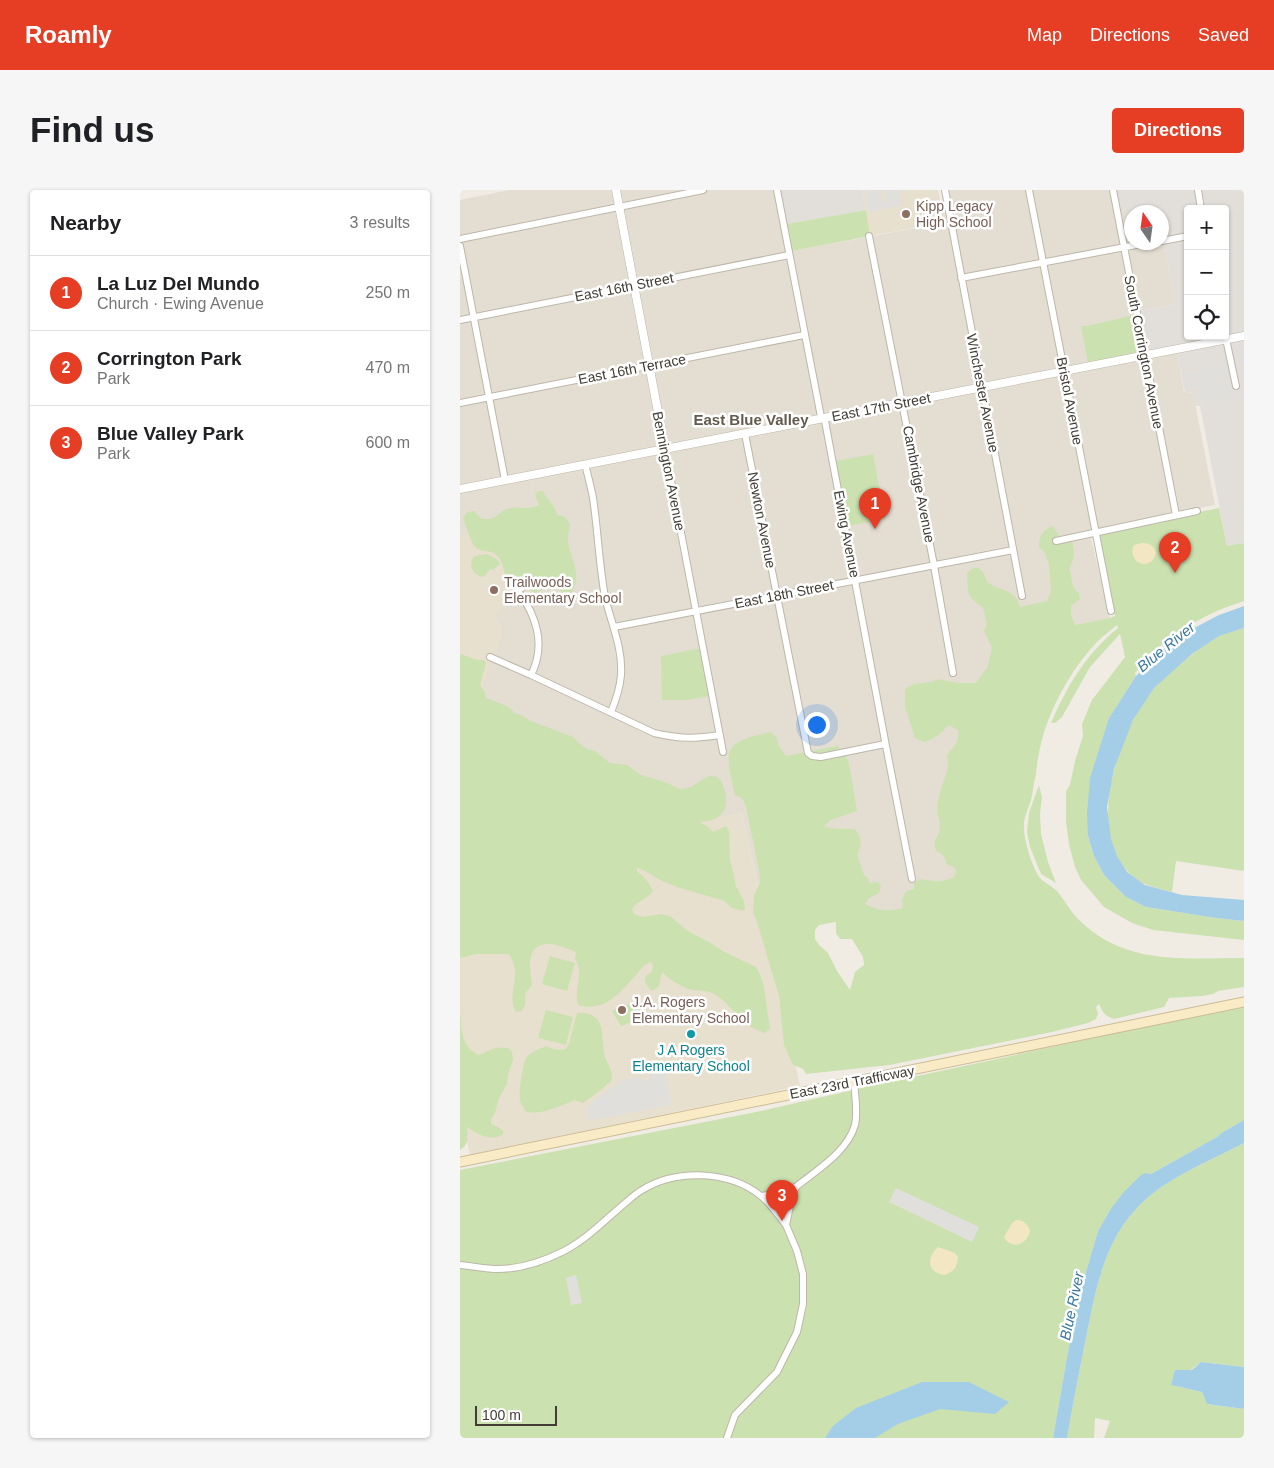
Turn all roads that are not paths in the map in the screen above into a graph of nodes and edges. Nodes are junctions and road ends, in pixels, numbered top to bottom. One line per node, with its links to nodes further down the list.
1 (616, 190): 9 (street, Bennington Avenue)
2 (703, 190): 9 (street)
3 (777, 190): 17 (street, Ewing Avenue)
4 (945, 190): 19 (street, Winchester Avenue)
5 (1029, 190): 18 (street, Bristol Avenue)
6 (1113, 190): 15 (street, South Corrington Avenue)
7 (1198, 190): 8 (street)
8 (1200, 205)
9 (620, 206): 12 (street); 20 (street, Bennington Avenue)
10 (870, 236): 34 (street, Cambridge Avenue)
11 (1184, 237): 13 (street)
12 (460, 238)
13 (1169, 240)
14 (460, 246): 21 (street)
15 (1124, 248): 18 (street)
16 (1124, 250): 28 (street, South Corrington Avenue)
17 (789, 255): 20 (street, East 16th Street); 23 (street, Ewing Avenue)
18 (1043, 263): 19 (street); 30 (street, Bristol Avenue)
19 (961, 278): 31 (street, Winchester Avenue)
20 (634, 285): 21 (street, East 16th Street); 29 (street, Bennington Avenue)
21 (474, 317): 22 (street, East 16th Street); 33 (street)
22 (460, 320)
23 (804, 334): 29 (street, East 16th Terrace); 36 (street, Ewing Avenue)
24 (1244, 336): 25 (street, East 17th Street)
25 (1229, 337)
26 (1213, 340): 28 (street, East 17th Street)
27 (1227, 340): 32 (street)
28 (1146, 355): 30 (street, East 17th Street); 43 (street, South Corrington Avenue)
29 (648, 366): 33 (street, East 16th Terrace); 38 (street, Bennington Avenue)
30 (1064, 372): 31 (street, East 17th Street); 44 (street, Bristol Avenue)
31 (982, 386): 34 (street, East 17th Street); 46 (street, Winchester Avenue)
32 (1236, 386)
33 (489, 397): 35 (street, East 16th Terrace); 40 (street)
34 (903, 402): 36 (street, East 17th Street); 47 (street, Cambridge Avenue)
35 (460, 403)
36 (823, 419): 37 (street, East 17th Street); 49 (street, Ewing Avenue)
37 (745, 434): 38 (street, East 17th Street); 50 (street, Newton Avenue)
38 (665, 449): 39 (street, East 17th Street); 52 (street, Bennington Avenue)
39 (585, 464): 40 (street, East 17th Street); 54 (street)
40 (505, 480): 41 (street, East 17th Street)
41 (460, 489)
42 (1197, 511): 43 (street)
43 (1176, 515): 44 (street)
44 (1095, 532): 45 (street); 53 (street, Bristol Avenue)
45 (1056, 541)
46 (1013, 550): 47 (street, East 18th Street); 51 (street, Winchester Avenue)
47 (934, 565): 49 (street, East 18th Street); 56 (street, Cambridge Avenue)
48 (531, 580): 57 (street)
49 (856, 580): 50 (street, East 18th Street); 60 (street, Ewing Avenue)
50 (776, 596): 52 (street, East 18th Street); 60 (street, Newton Avenue)
51 (1022, 596)
52 (696, 611): 54 (street, East 18th Street); 59 (street, Bennington Avenue)
53 (1111, 611)
54 (614, 627): 58 (street)
55 (490, 658): 57 (street)
56 (954, 673)
57 (531, 675): 58 (street)
58 (611, 712): 59 (street)
59 (720, 734): 61 (street, Bennington Avenue)
60 (885, 744): 62 (street, Ewing Avenue)
61 (723, 752)
62 (912, 879)
63 (1244, 1002): 64 (main road, East 23rd Trafficway)
64 (854, 1082): 65 (main road, East 23rd Trafficway); 66 (street)
65 (460, 1162)
66 (796, 1186): 67 (street); 68 (street)
67 (762, 1196): 68 (street); 69 (street)
68 (786, 1224): 70 (street)
69 (460, 1265)
70 (727, 1438)

